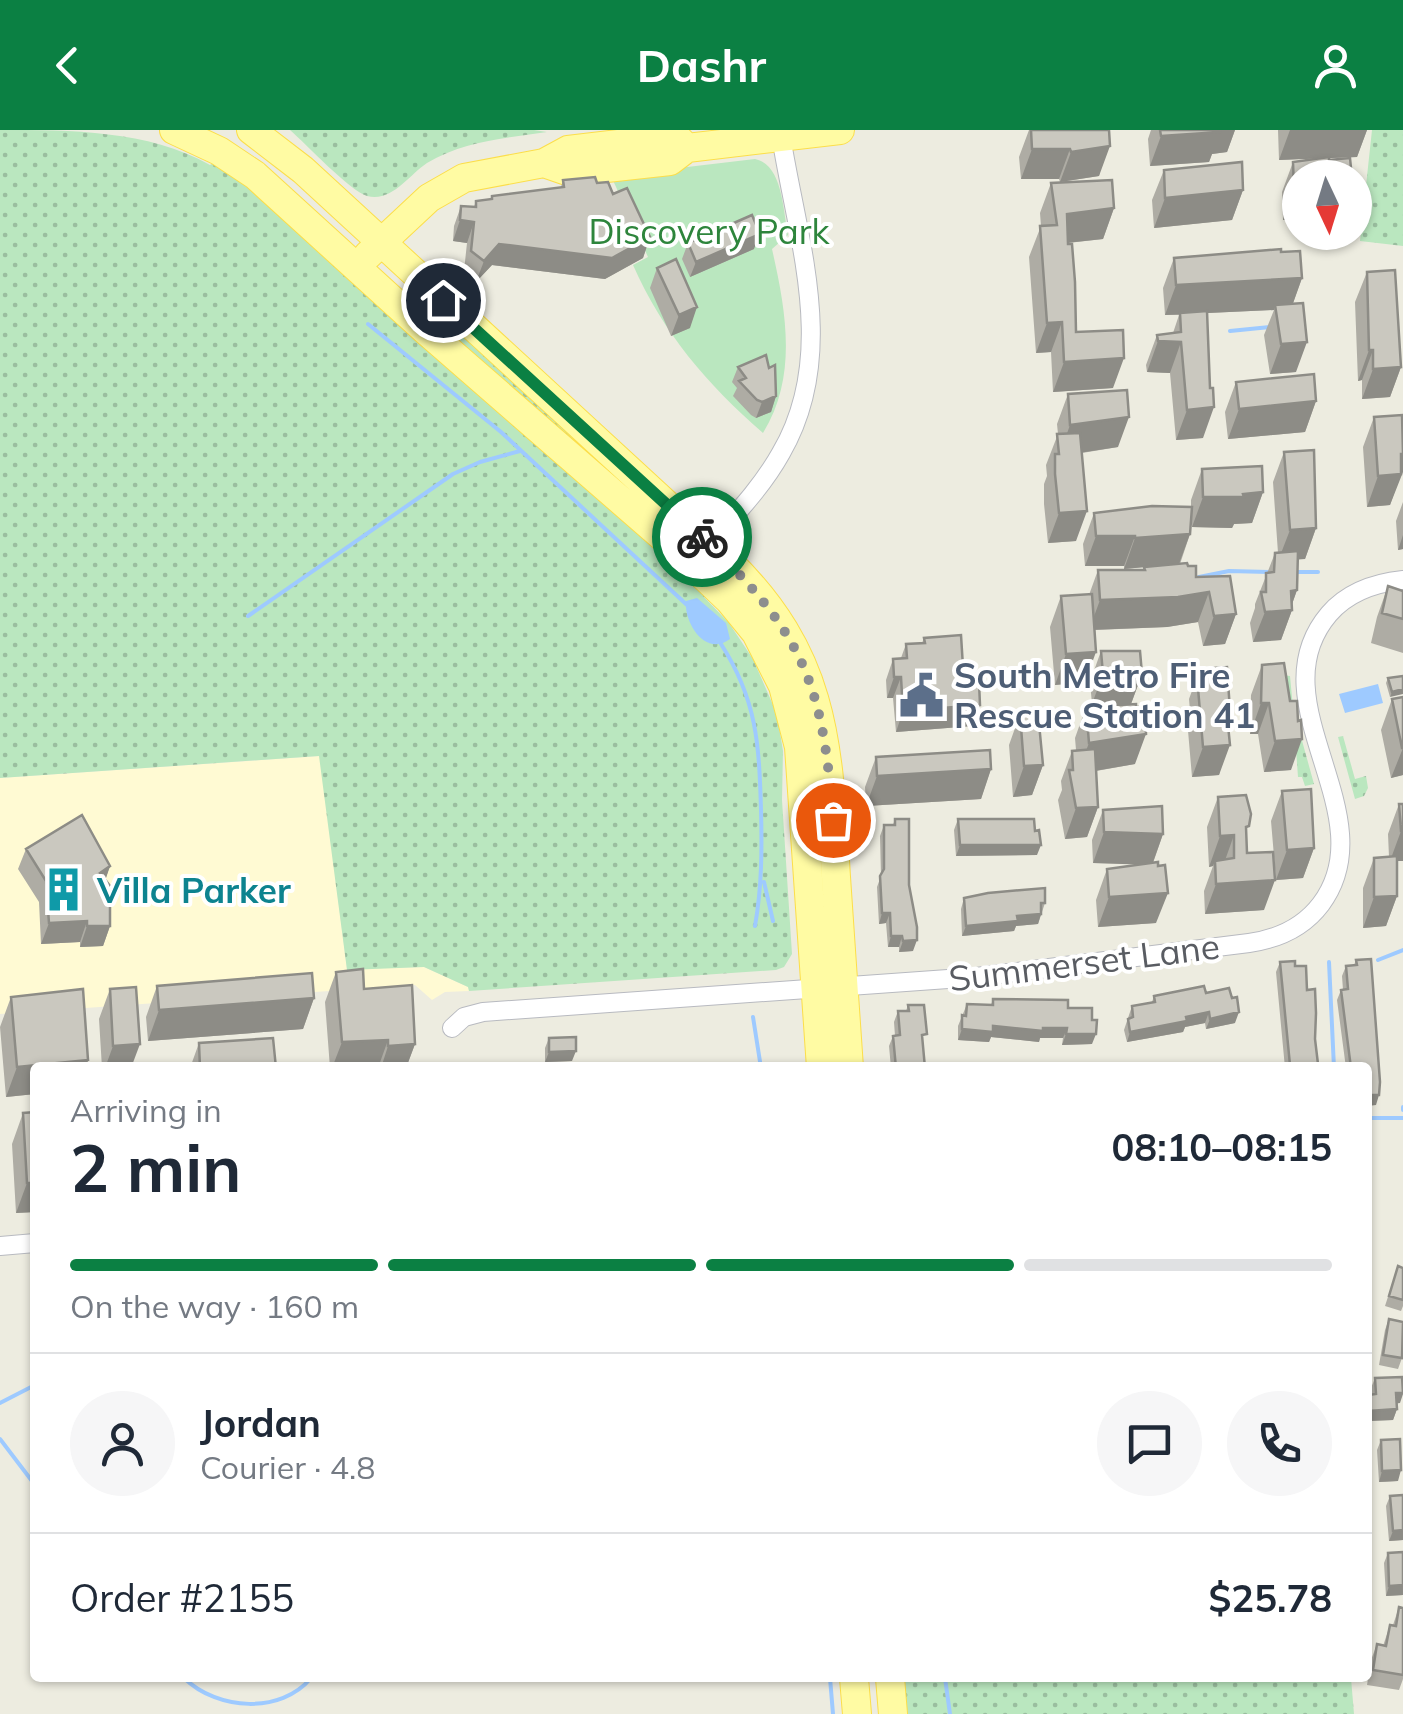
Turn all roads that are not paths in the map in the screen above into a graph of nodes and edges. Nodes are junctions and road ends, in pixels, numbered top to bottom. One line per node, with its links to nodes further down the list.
1 (174, 130): 6 (main road)
2 (251, 130): 5 (main road)
3 (840, 130): 4 (main road)
4 (780, 134): 5 (main road); 7 (street)
5 (381, 243): 6 (main road); 7 (main road)
6 (356, 267): 9 (main road)
7 (709, 544): 9 (main road)
8 (1403, 580): 9 (street, Summerset Lane)
9 (830, 988): 10 (street, Summerset Lane); 11 (main road); 12 (main road)
10 (452, 1028)
11 (823, 1062)
12 (848, 1062)
13 (30, 1243): 14 (street)
14 (0, 1246)
15 (854, 1682): 17 (main road)
16 (890, 1682): 18 (main road)
17 (856, 1714)
18 (892, 1714)

